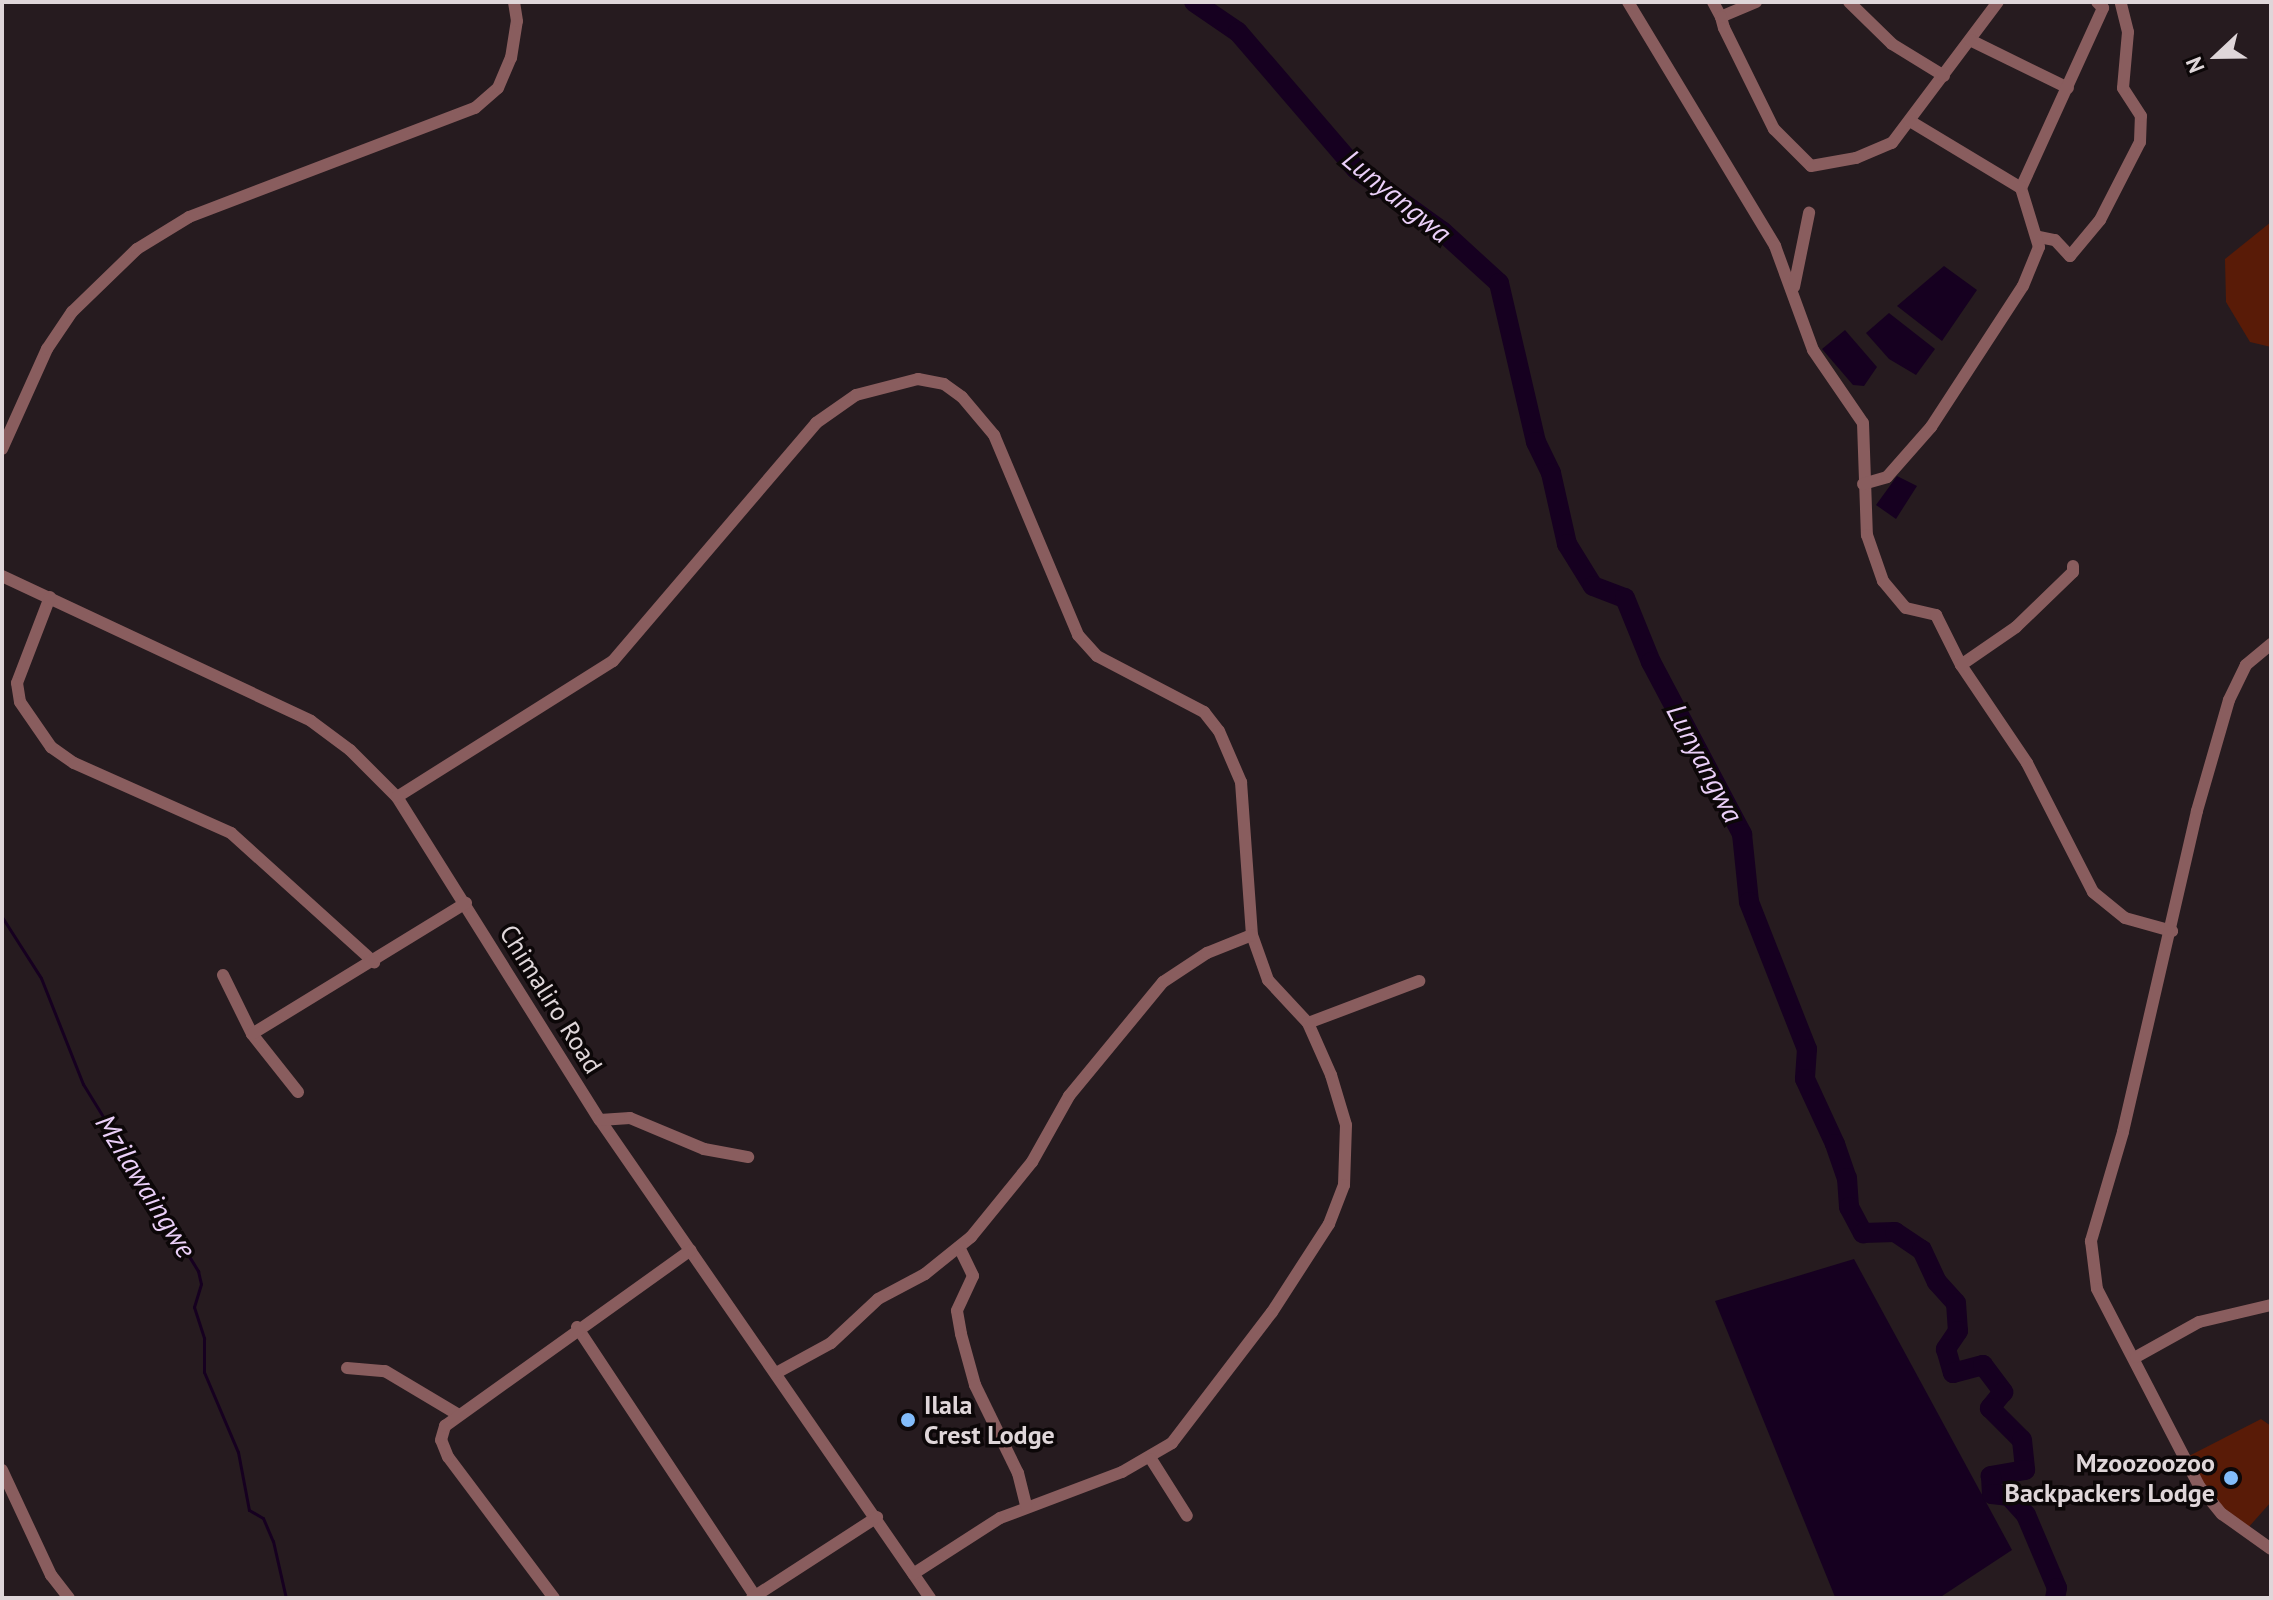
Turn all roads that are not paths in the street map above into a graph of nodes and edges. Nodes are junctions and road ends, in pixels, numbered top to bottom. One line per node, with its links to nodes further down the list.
1 (514, 2): 18 (street)
2 (1628, 2): 17 (street)
3 (1713, 2): 9 (street)
4 (1756, 2): 9 (street)
5 (1849, 2): 11 (street)
6 (1998, 2): 10 (street)
7 (2123, 3): 8 (street); 16 (street)
8 (2100, 5): 12 (street)
9 (1721, 17): 13 (street)
10 (1970, 40): 11 (street); 12 (street)
11 (1944, 76): 13 (street)
12 (2068, 88): 14 (street)
13 (1910, 121): 14 (street)
14 (2021, 188): 16 (street)
15 (1809, 213): 17 (street)
16 (2039, 237): 19 (street)
17 (1794, 287): 19 (street)
18 (2, 449)
19 (1863, 484): 24 (street)
20 (2073, 566): 24 (street)
21 (2, 576): 22 (street, Chimaliro Road)
22 (50, 597): 25 (street, Chimaliro Road); 29 (street)
23 (2271, 644): 27 (street)
24 (1961, 665): 27 (street)
25 (397, 797): 26 (street, Chimaliro Road); 28 (street)
26 (466, 903): 29 (street); 35 (street, Chimaliro Road)
27 (2172, 931): 41 (street)
28 (1252, 935): 32 (street); 37 (street)
29 (374, 962): 33 (street)
30 (223, 975): 33 (street)
31 (1419, 981): 32 (street)
32 (1308, 1023): 45 (street)
33 (252, 1034): 34 (street)
34 (298, 1092)
35 (600, 1120): 36 (street); 38 (street, Chimaliro Road)
36 (748, 1157)
37 (959, 1247): 43 (street); 47 (street)
38 (691, 1250): 40 (street); 43 (street, Chimaliro Road)
39 (2271, 1305): 41 (street)
40 (577, 1327): 44 (street); 52 (street)
41 (2136, 1357): 50 (street)
42 (347, 1368): 44 (street)
43 (778, 1372): 49 (street, Chimaliro Road)
44 (457, 1414): 54 (street)
45 (1151, 1459): 47 (street); 48 (street)
46 (2, 1470): 53 (street)
47 (1026, 1506): 51 (street)
48 (1187, 1516)
49 (877, 1517): 51 (street, Chimaliro Road); 52 (street)
50 (2271, 1549)
51 (913, 1574): 55 (street, Chimaliro Road)
52 (753, 1597)
53 (69, 1598)
54 (554, 1598)
55 (930, 1598)

